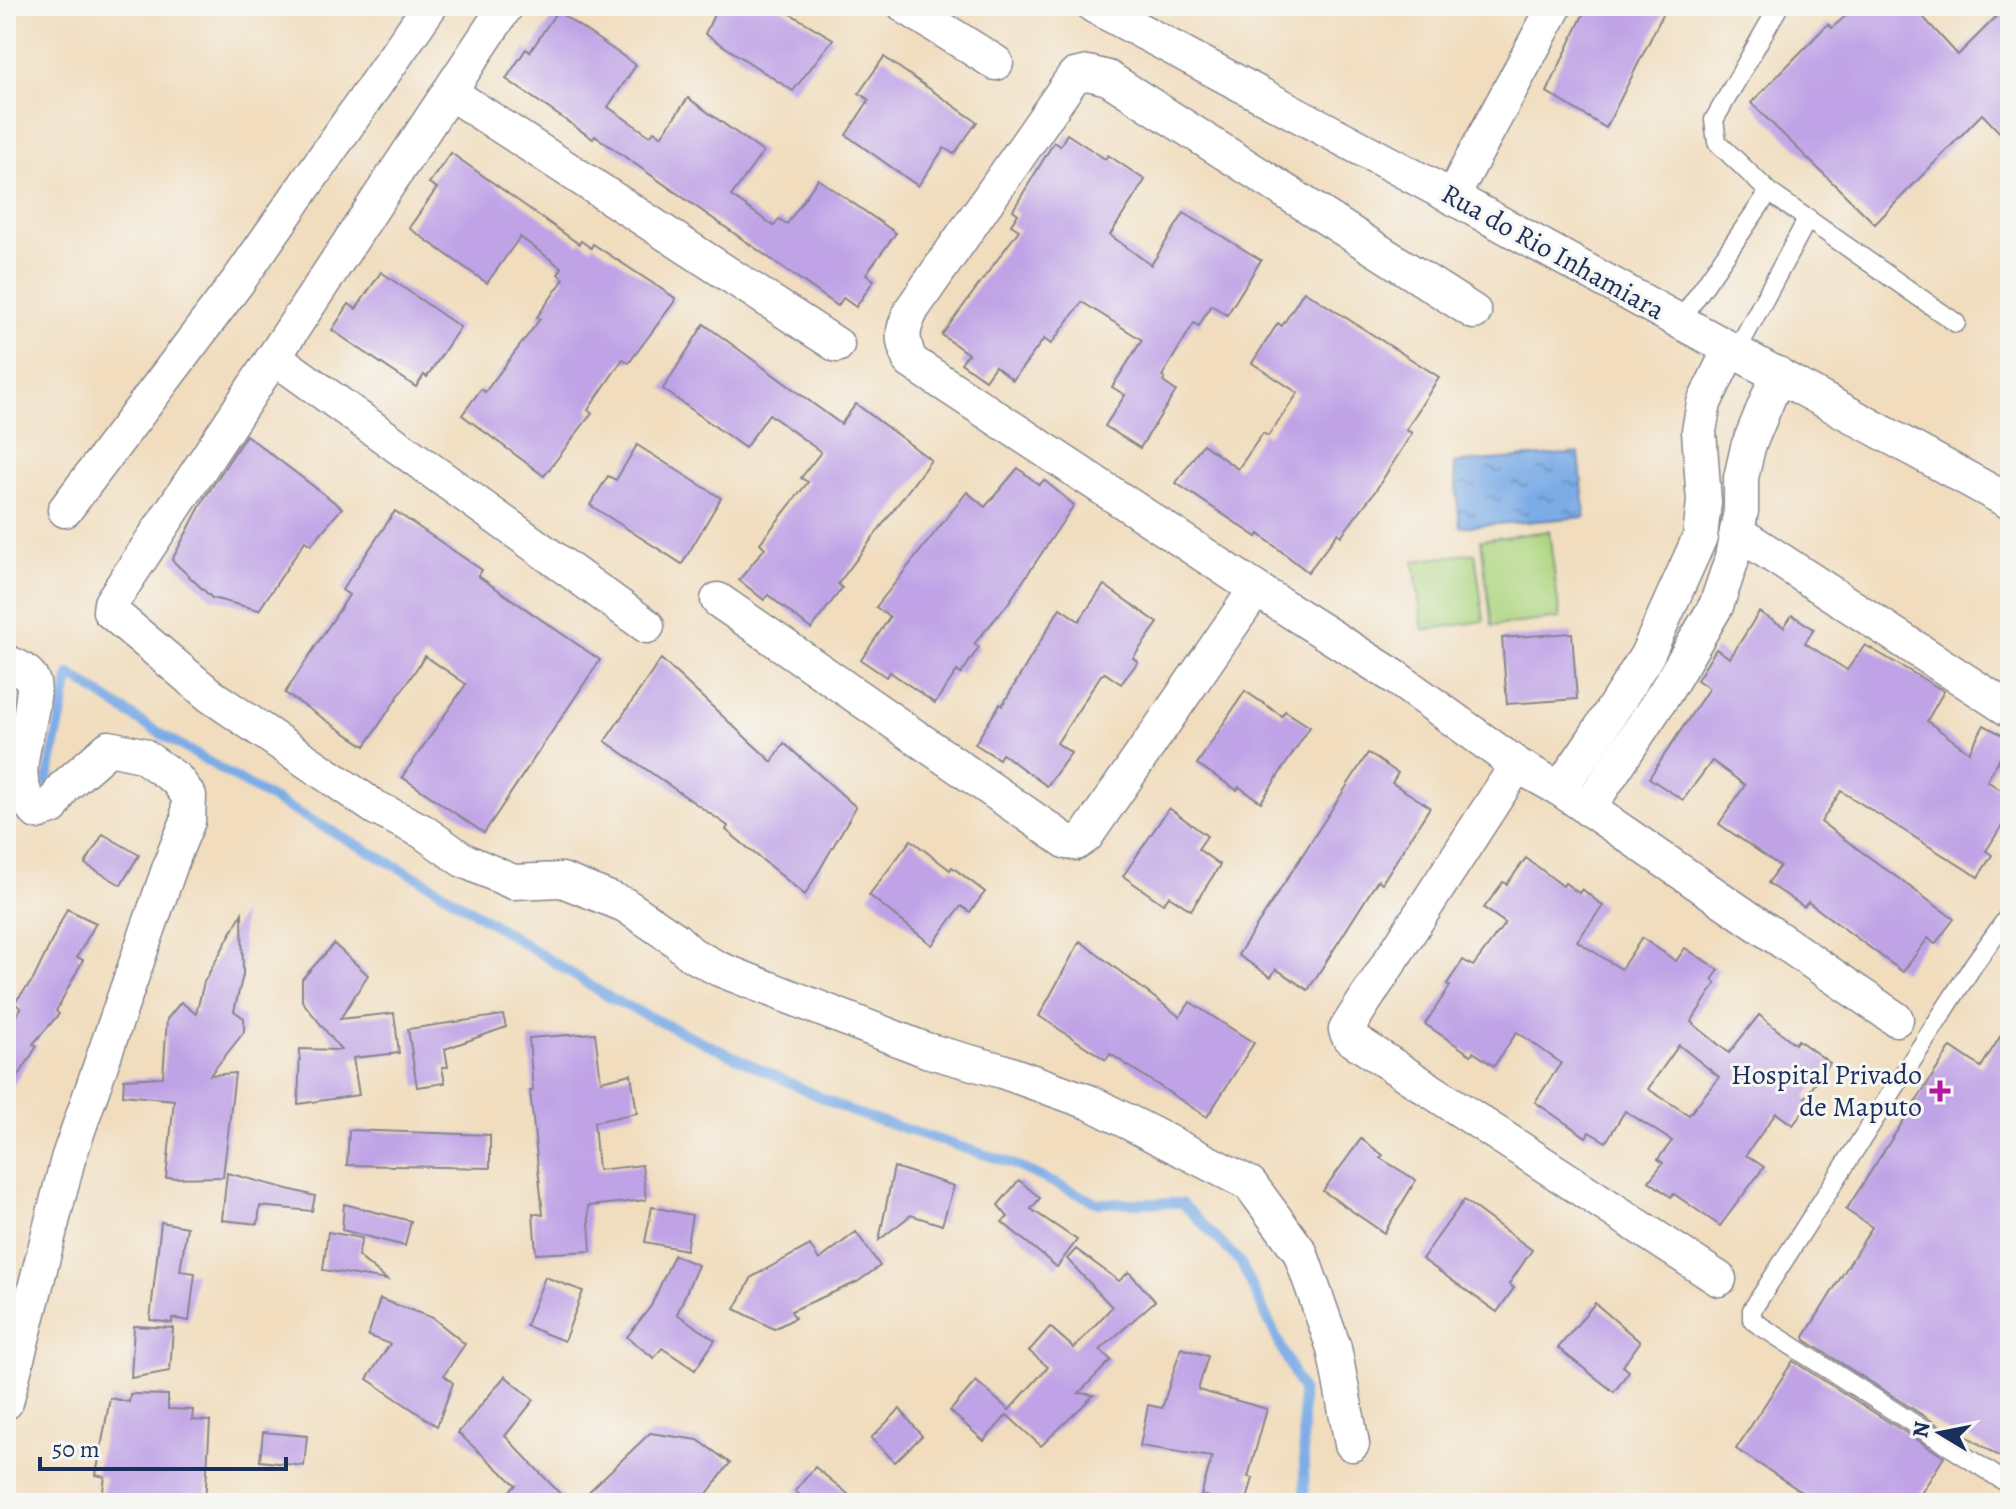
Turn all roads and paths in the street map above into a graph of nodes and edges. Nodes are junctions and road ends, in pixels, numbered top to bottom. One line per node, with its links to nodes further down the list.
1 (430, 6): 20 (street)
2 (506, 6): 8 (street)
3 (905, 6): 7 (street)
4 (1094, 6): 10 (street, Rua do Rio Inhamiara)
5 (1555, 6): 10 (street)
6 (1779, 6): 9 (lane)
7 (996, 63)
8 (449, 92): 15 (street); 17 (street)
9 (1769, 192): 11 (lane); 13 (lane)
10 (1452, 197): 13 (street, Rua do Rio Inhamiara)
11 (1808, 218): 14 (lane); 16 (lane)
12 (1474, 312): 22 (street)
13 (1680, 321): 16 (street, Rua do Rio Inhamiara)
14 (1956, 323)
15 (837, 345)
16 (1733, 350): 18 (street, Rua do Rio Inhamiara); 28 (street)
17 (274, 357): 24 (street); 35 (street)
18 (1778, 374): 19 (street, Rua do Rio Inhamiara); 21 (street)
19 (2010, 502)
20 (65, 510)
21 (1737, 532): 26 (street); 30 (street)
22 (1256, 589): 23 (street); 27 (street)
23 (718, 600)
24 (647, 626)
25 (6, 662): 29 (street)
26 (2010, 710)
27 (1517, 765): 28 (street); 33 (street)
28 (1560, 789): 30 (street)
29 (15, 808): 34 (street)
30 (1588, 809): 32 (street)
31 (2010, 914): 36 (lane)
32 (1896, 1019)
33 (1719, 1279)
34 (6, 1402)
35 (1352, 1444)
36 (2010, 1485)

